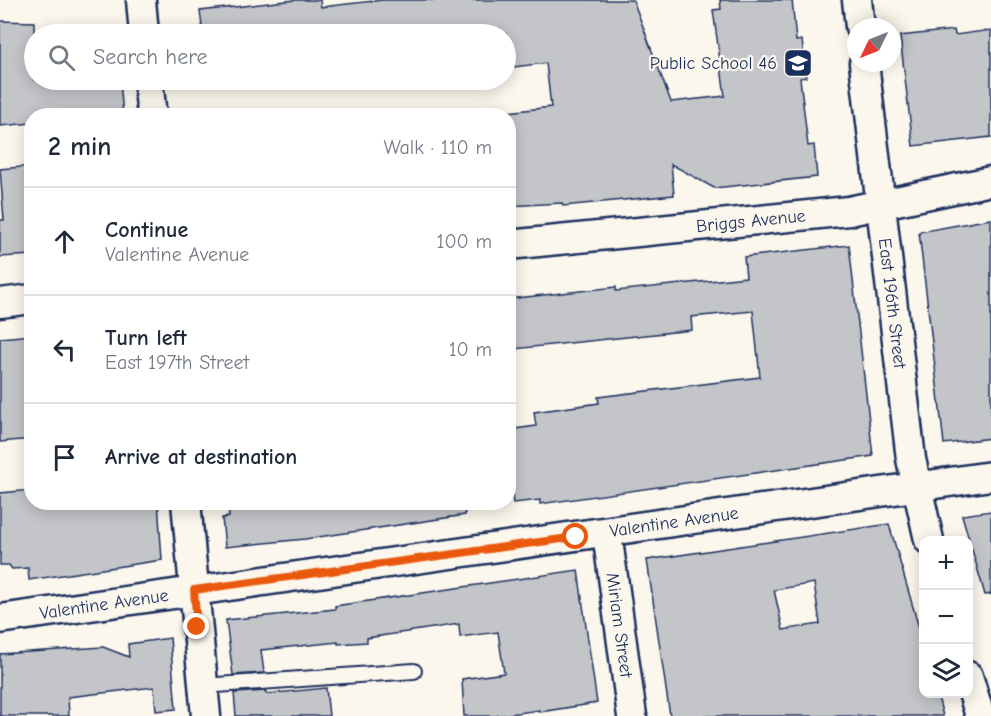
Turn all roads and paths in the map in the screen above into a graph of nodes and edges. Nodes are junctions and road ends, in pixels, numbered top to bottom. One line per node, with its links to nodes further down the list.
1 (141, 0): 4 (street)
2 (856, 0): 3 (street)
3 (859, 18)
4 (143, 24)
5 (865, 72): 9 (street, East 196th Street)
6 (149, 90): 7 (street)
7 (151, 108)
8 (991, 181): 9 (street, Briggs Avenue)
9 (880, 203): 10 (street, Briggs Avenue); 14 (street, East 196th Street)
10 (516, 244)
11 (24, 300): 12 (street)
12 (0, 303)
13 (991, 476): 14 (street, Valentine Avenue)
14 (915, 486): 16 (street, Valentine Avenue); 17 (street, East 196th Street)
15 (187, 510): 18 (street)
16 (607, 533): 18 (street, Valentine Avenue); 24 (street, Miriam Street)
17 (928, 536)
18 (194, 590): 19 (street, Valentine Avenue); 21 (street)
19 (0, 619)
20 (414, 671): 21 (lane)
21 (203, 686): 23 (street)
22 (973, 691): 25 (street)
23 (206, 716)
24 (632, 716)
25 (980, 716)

